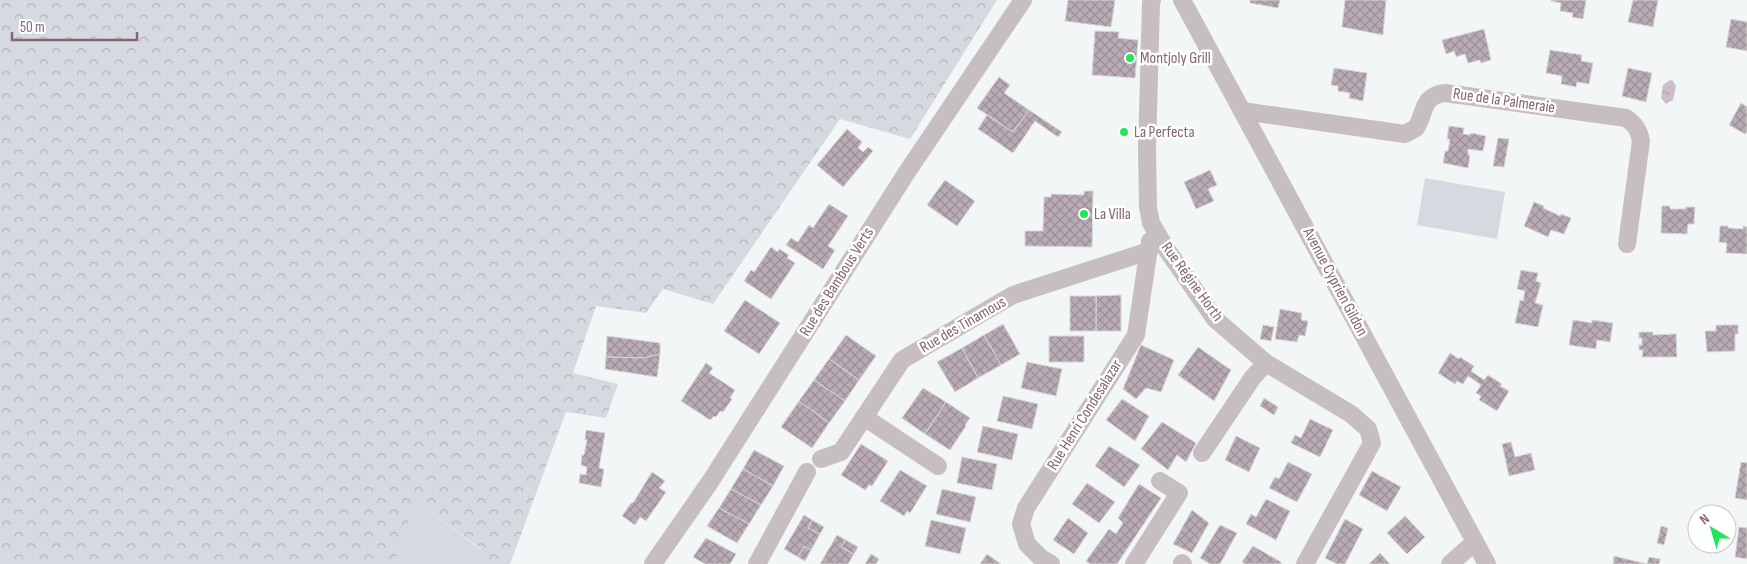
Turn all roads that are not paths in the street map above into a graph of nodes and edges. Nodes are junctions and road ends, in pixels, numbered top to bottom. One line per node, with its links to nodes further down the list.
1 (1023, 0): 16 (street, Rue des Bambous Verts)
2 (1152, 0): 5 (street, Rue Régine Horth)
3 (1182, 0): 4 (street, Avenue Cyprien Gildon)
4 (1242, 111): 6 (street, Rue de la Palmeraie); 15 (street, Avenue Cyprien Gildon)
5 (1151, 223): 7 (street, Rue Henri Condesalazar); 8 (street, Rue Régine Horth)
6 (1627, 244)
7 (1149, 251): 9 (street, Rue des Tinamous); 18 (street, Rue Henri Condesalazar)
8 (1266, 362): 10 (street); 20 (street, Rue Régine Horth)
9 (864, 417): 11 (street, Rue des Tinamous); 12 (street)
10 (1202, 453)
11 (821, 459)
12 (938, 466)
13 (807, 472): 17 (street)
14 (1160, 482): 19 (street)
15 (1476, 544): 21 (street); 22 (street, Avenue Cyprien Gildon)
16 (653, 564)
17 (757, 564)
18 (1051, 564)
19 (1134, 564)
20 (1305, 564)
21 (1450, 564)
22 (1487, 564)

